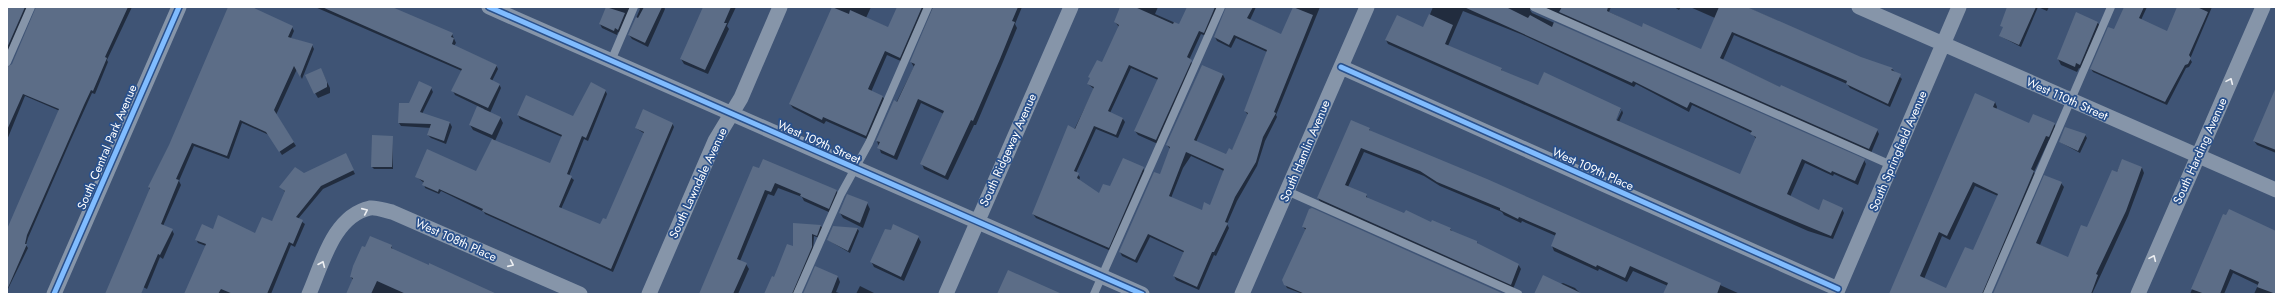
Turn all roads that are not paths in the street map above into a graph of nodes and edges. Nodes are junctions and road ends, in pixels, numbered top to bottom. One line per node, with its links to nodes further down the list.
1 (31, 7): 17 (lane)
2 (179, 7): 29 (street, South Central Park Avenue)
3 (489, 7): 16 (street, West 109th Street)
4 (634, 7): 16 (lane)
5 (780, 7): 20 (street, South Lawndale Avenue)
6 (928, 7): 23 (lane)
7 (1071, 7): 26 (street, South Ridgeway Avenue)
8 (1221, 7): 27 (lane)
9 (1367, 7): 18 (street, South Hamlin Avenue)
10 (1534, 7): 22 (lane)
11 (1859, 7): 15 (street, West 110th Street)
12 (1959, 7): 15 (street, South Springfield Avenue)
13 (2111, 7): 19 (lane)
14 (2262, 7): 21 (street, South Harding Avenue, one-way to 14)
15 (1943, 44): 19 (street, West 110th Street); 22 (street, South Springfield Avenue)
16 (611, 61): 20 (street, West 109th Street)
17 (7, 62)
18 (1341, 67): 25 (street, South Hamlin Avenue); 28 (street, West 109th Place)
19 (2071, 100): 21 (street, West 110th Street); 39 (lane)
20 (731, 114): 23 (street, West 109th Street); 32 (street, South Lawndale Avenue)
21 (2198, 156): 24 (street, West 110th Street); 40 (street, South Harding Avenue, one-way to 21)
22 (1891, 165): 28 (street, South Springfield Avenue)
23 (856, 168): 26 (street, West 109th Street); 33 (lane)
24 (2276, 190)
25 (1287, 191): 37 (street, South Hamlin Avenue); 38 (lane)
26 (977, 222): 27 (street, West 109th Street); 34 (street, South Ridgeway Avenue)
27 (1102, 277): 35 (lane); 36 (street, West 109th Street)
28 (1837, 292)
29 (54, 294)
30 (309, 294): 31 (street, West 108th Place, one-way to 31)
31 (580, 294)
32 (649, 294)
33 (797, 294)
34 (946, 294)
35 (1094, 294)
36 (1142, 294)
37 (1242, 294)
38 (1518, 294)
39 (1987, 294)
40 (2138, 294)

